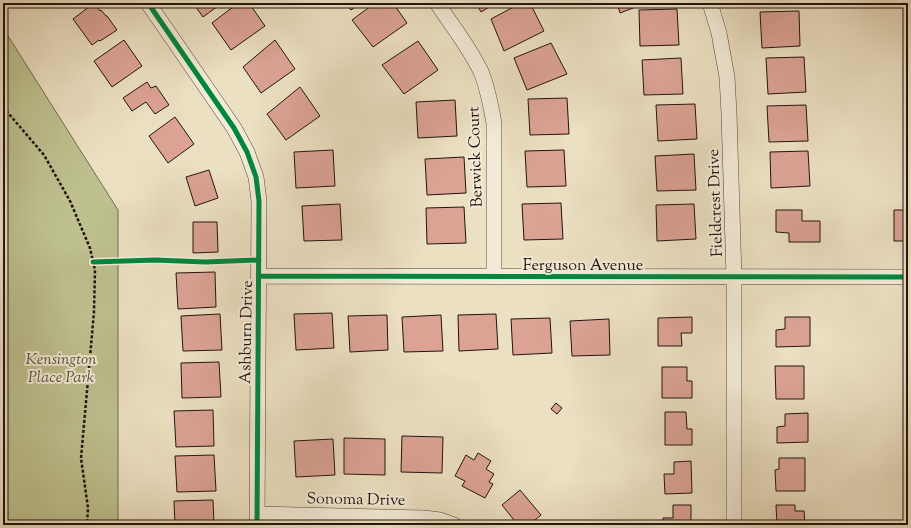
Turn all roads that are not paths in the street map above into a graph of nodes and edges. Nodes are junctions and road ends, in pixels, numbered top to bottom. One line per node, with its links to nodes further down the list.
1 (148, 3): 4 (street, Ashburn Drive)
2 (437, 3): 5 (street, Berwick Court)
3 (710, 3): 6 (street, Fieldcrest Drive)
4 (259, 276): 5 (street, Ferguson Avenue); 8 (street, Ashburn Drive)
5 (494, 277): 6 (street, Ferguson Avenue)
6 (734, 277): 7 (street, Ferguson Avenue); 10 (street, Fieldcrest Drive)
7 (908, 277)
8 (257, 520): 9 (street, Sonoma Drive)
9 (454, 525)
10 (734, 525)

